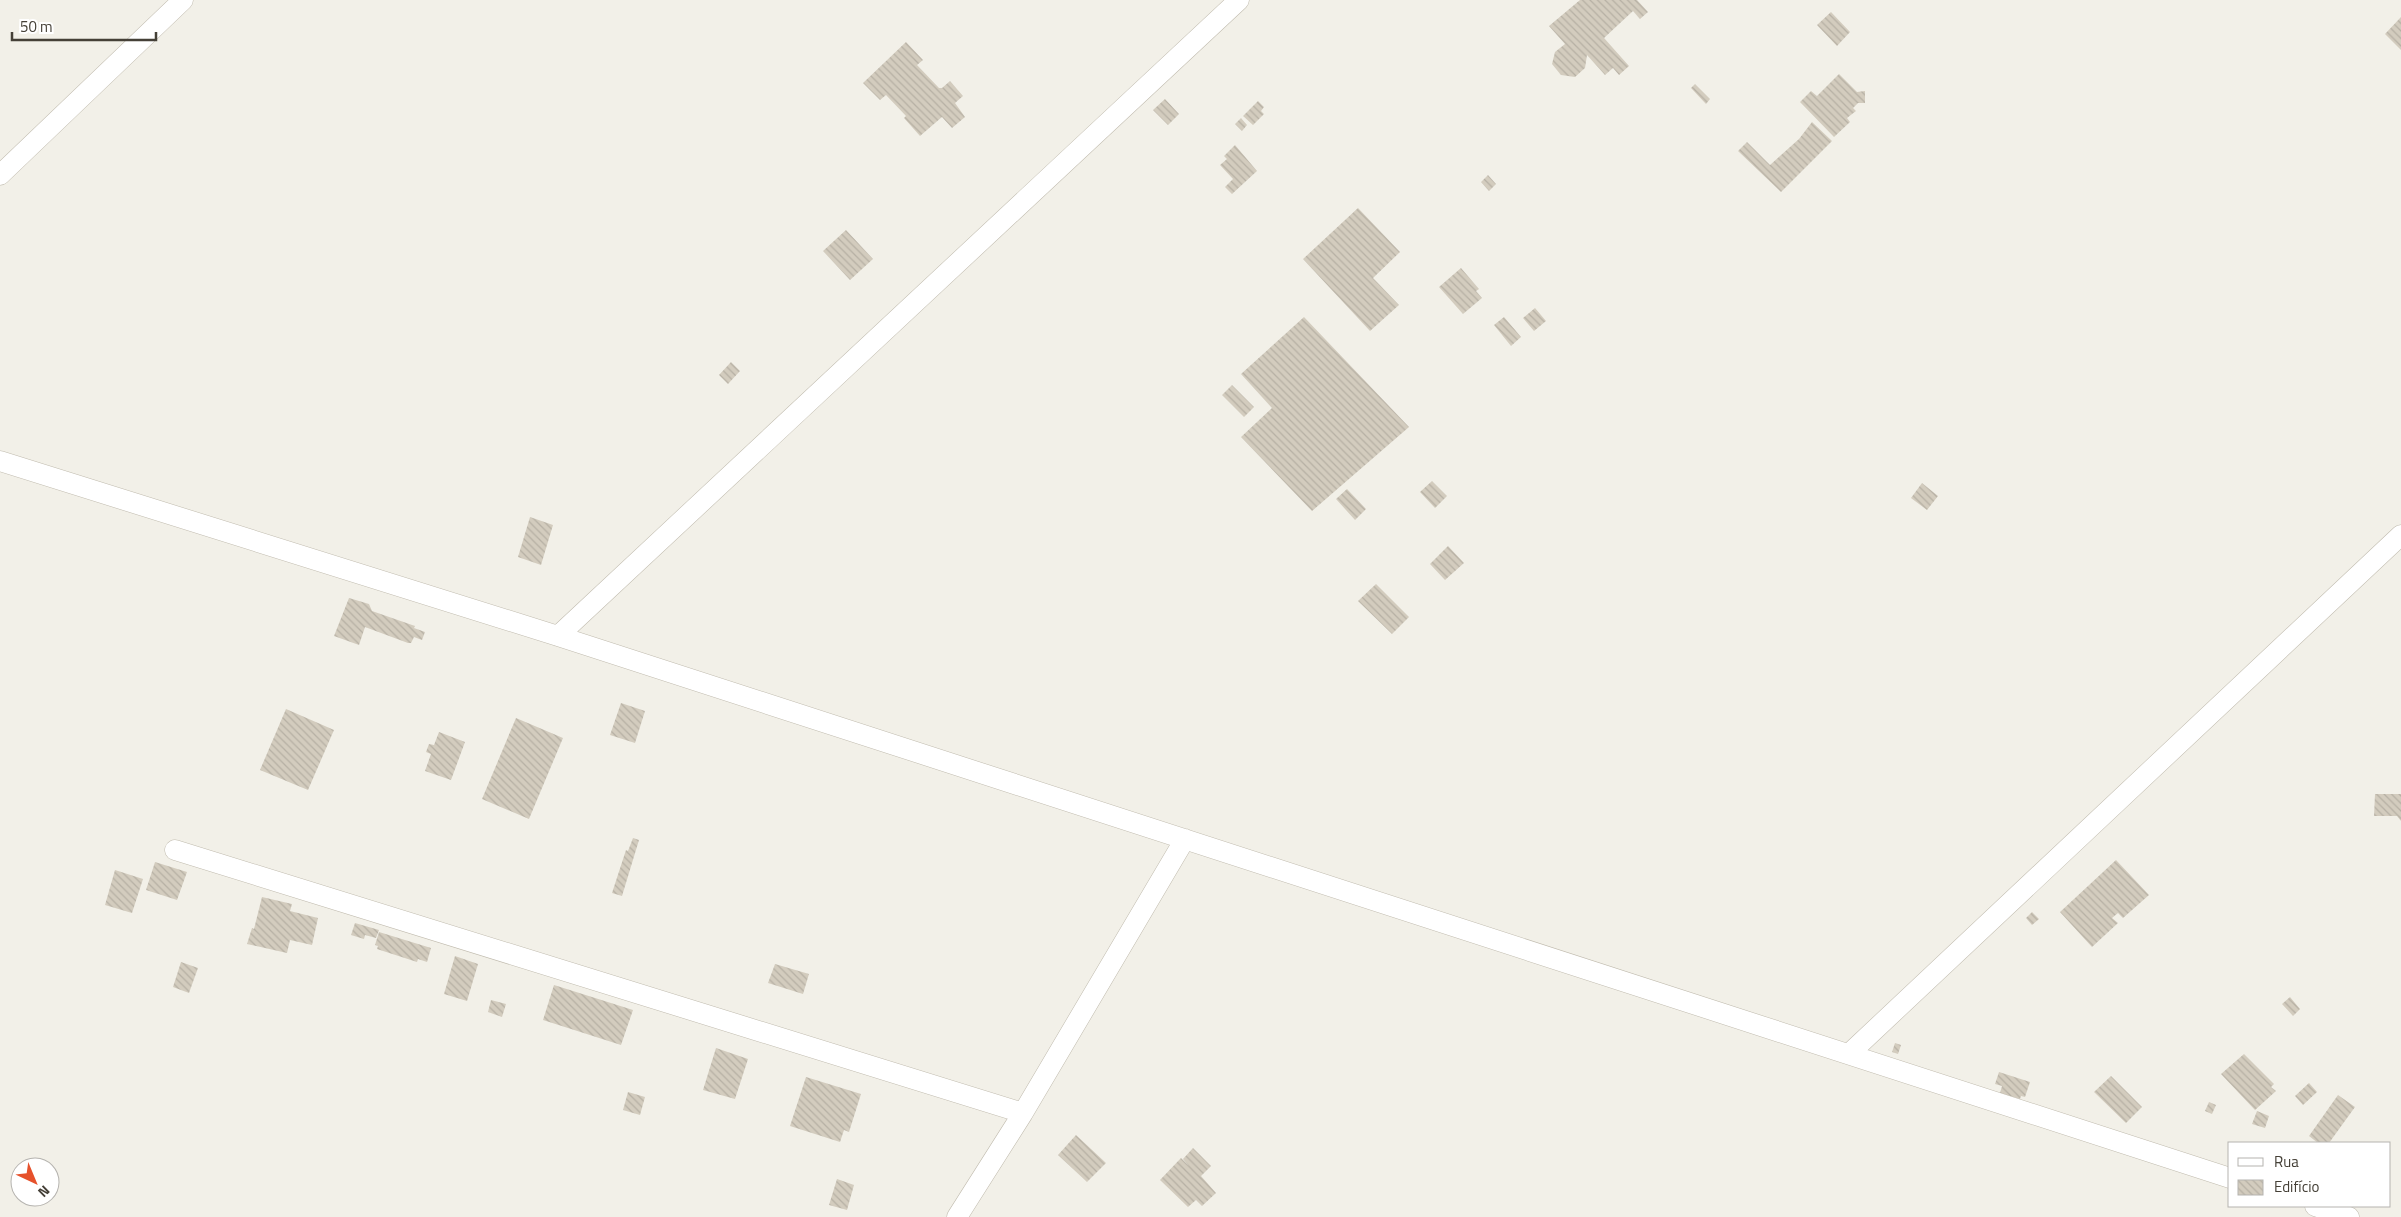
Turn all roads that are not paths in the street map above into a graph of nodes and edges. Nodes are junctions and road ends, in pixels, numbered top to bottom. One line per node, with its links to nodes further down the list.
1 (183, 0): 3 (street)
2 (1239, 0): 6 (street)
3 (0, 175)
4 (0, 461): 6 (street)
5 (2401, 535): 9 (street)
6 (558, 636): 7 (street)
7 (1184, 839): 9 (street); 10 (street)
8 (175, 850): 10 (street)
9 (1850, 1053): 11 (street)
10 (1023, 1114): 13 (street)
11 (2228, 1177)
12 (2318, 1207): 14 (street)
13 (957, 1217)
14 (2349, 1217)

